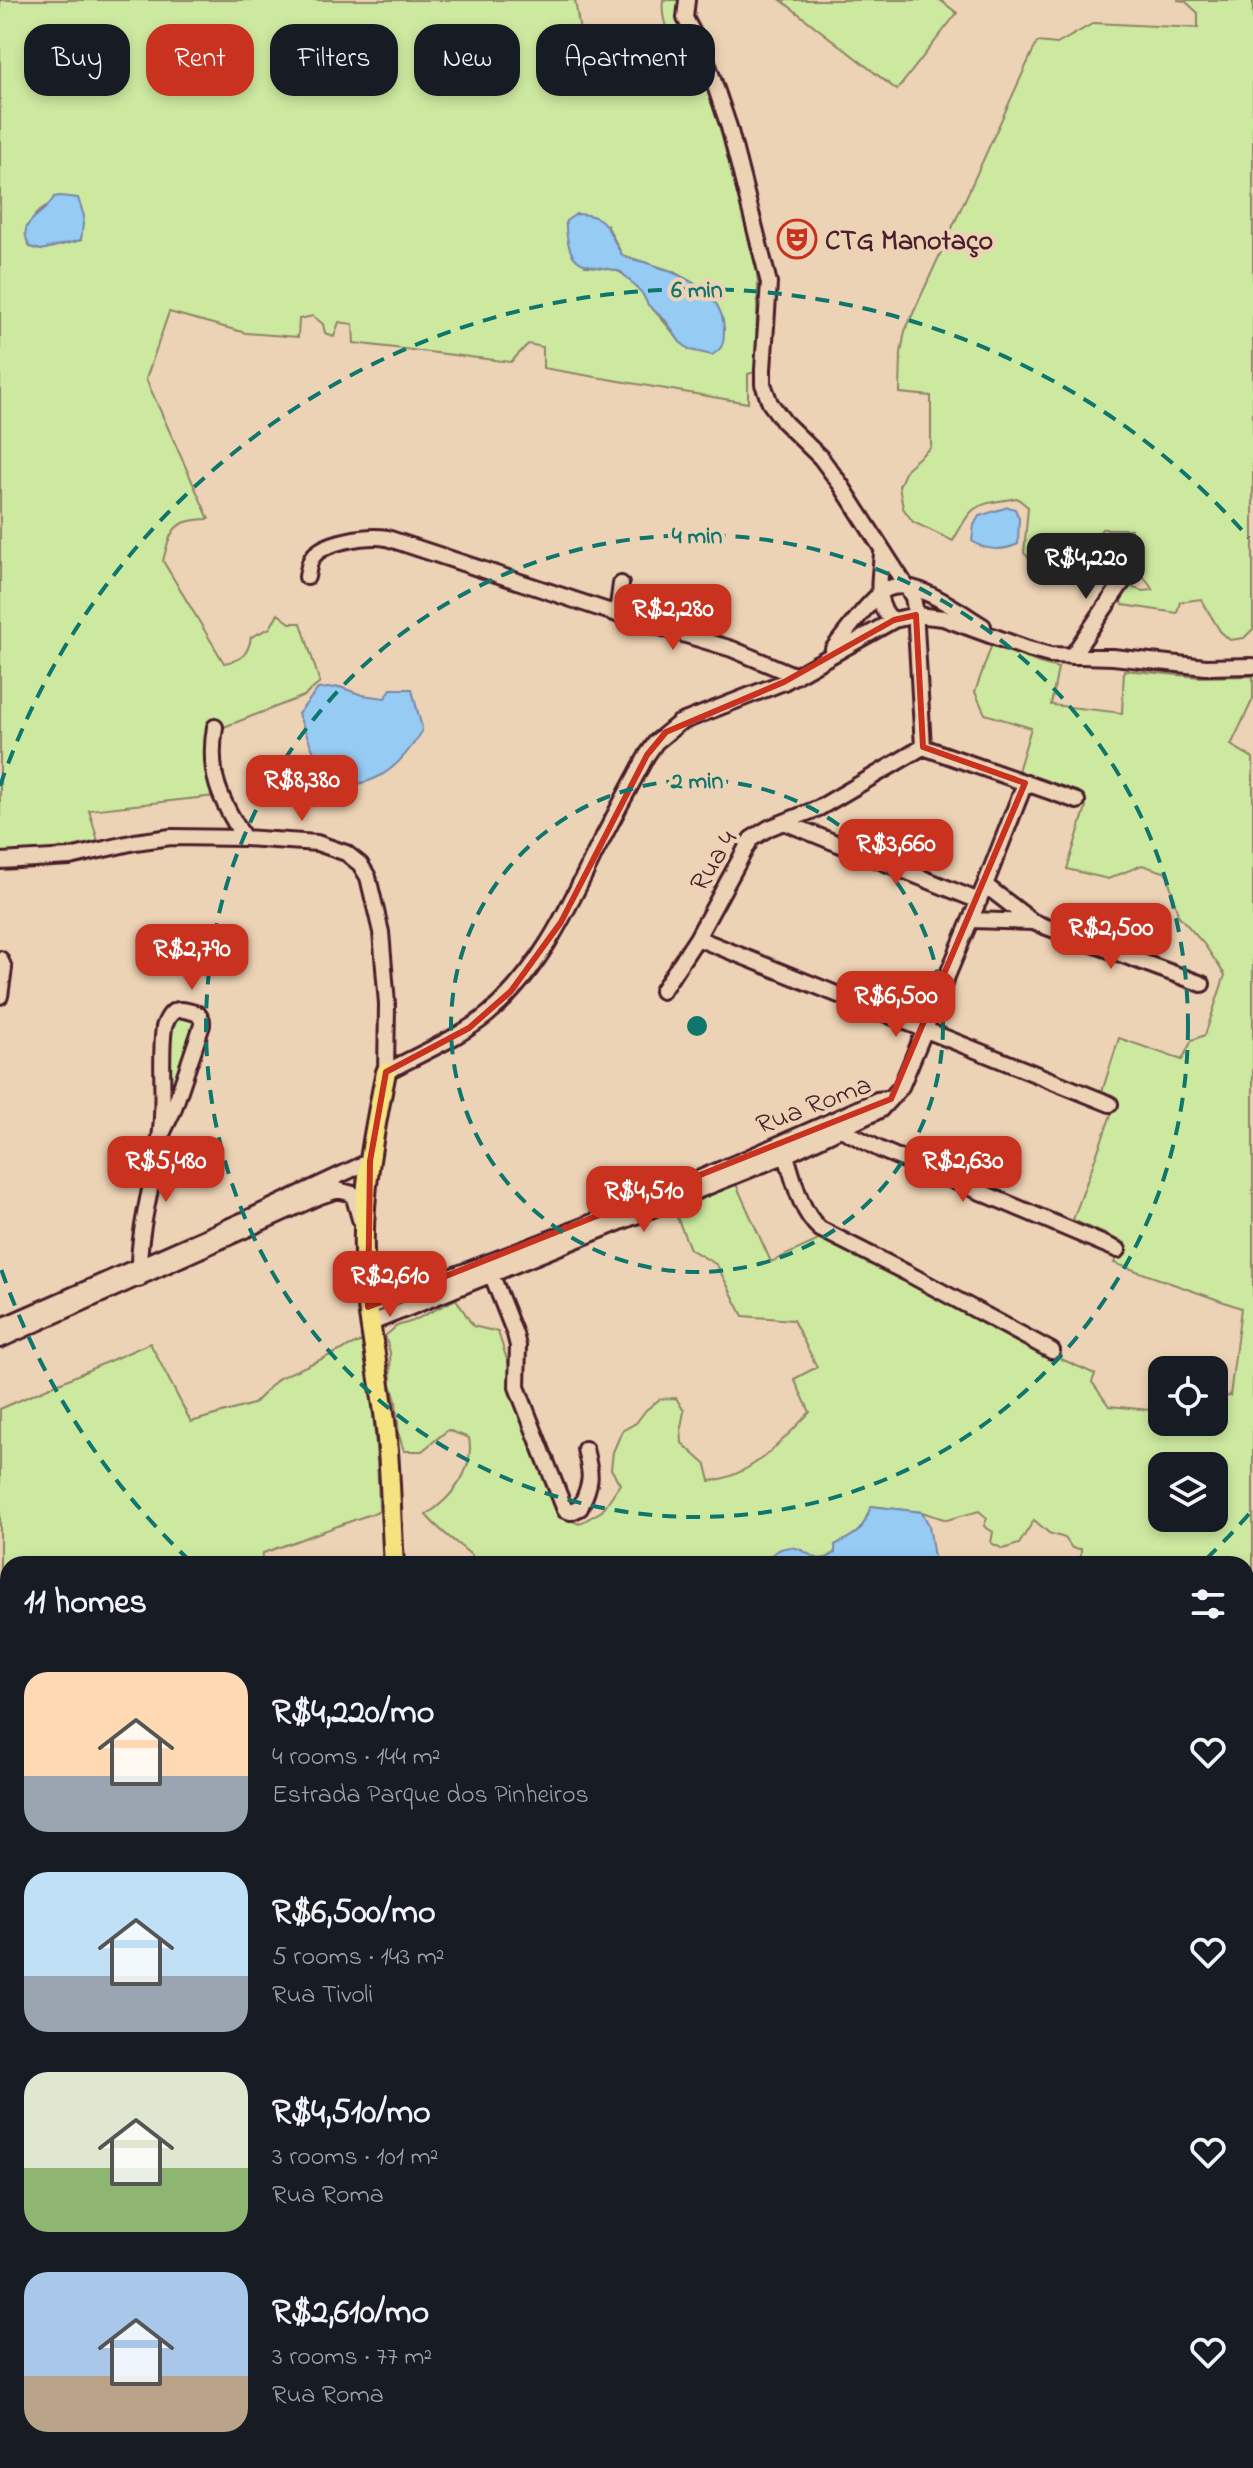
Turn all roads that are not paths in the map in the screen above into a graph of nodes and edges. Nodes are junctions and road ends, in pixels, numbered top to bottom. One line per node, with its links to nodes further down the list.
1 (687, 0): 2 (street)
2 (882, 553): 6 (street); 7 (street)
3 (1132, 568): 13 (street)
4 (307, 577): 8 (street)
5 (621, 584): 8 (street)
6 (908, 587): 7 (street); 9 (street); 11 (street)
7 (879, 594): 10 (street); 12 (street)
8 (617, 614): 15 (street)
9 (916, 615): 10 (street); 11 (street); 17 (street)
10 (894, 620): 12 (street)
11 (1009, 642): 13 (street)
12 (828, 656): 15 (street)
13 (1072, 656): 14 (street)
14 (1253, 666)
15 (796, 676): 35 (street)
16 (215, 727): 22 (street)
17 (923, 747): 18 (street); 20 (street, Rua 4)
18 (1025, 783): 19 (street); 25 (street)
19 (1077, 801)
20 (819, 808): 21 (street, Rua 4); 23 (street)
21 (784, 822): 23 (street); 29 (street, Rua 4)
22 (244, 838): 24 (street); 35 (street)
23 (827, 838): 26 (street)
24 (0, 861)
25 (985, 885): 26 (street); 28 (street)
26 (979, 901): 27 (street)
27 (971, 920): 28 (street); 34 (street)
28 (1033, 922): 31 (street)
29 (697, 938): 32 (street, Rua 4); 34 (street)
30 (0, 959): 33 (street)
31 (1202, 984)
32 (662, 991)
33 (0, 996)
34 (924, 1030): 36 (street); 37 (street, Rua Roma)
35 (386, 1072): 40 (main road)
36 (1110, 1104)
37 (837, 1125): 39 (street, Rua Roma); 42 (street)
38 (161, 1136): 38 (street); 44 (street)
39 (784, 1149): 43 (street, Rua Roma); 48 (street)
40 (370, 1161): 41 (main road); 44 (street)
41 (364, 1242): 44 (street); 45 (main road)
42 (1118, 1250)
43 (489, 1270): 45 (street, Rua Roma); 49 (street)
44 (139, 1273): 46 (street); 47 (street)
45 (369, 1316): 50 (main road)
46 (0, 1327)
47 (0, 1340)
48 (1052, 1351)
49 (585, 1449)
50 (393, 1556)

